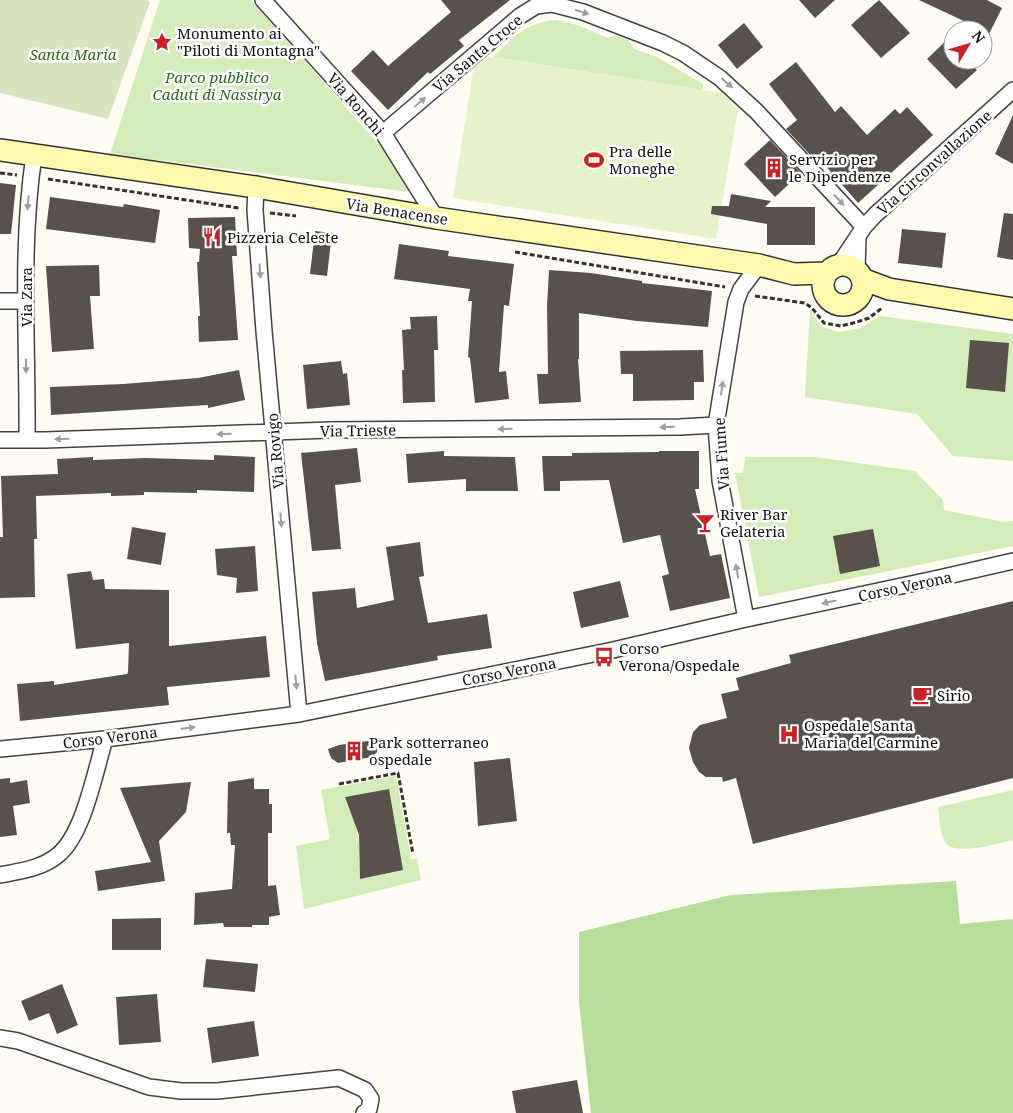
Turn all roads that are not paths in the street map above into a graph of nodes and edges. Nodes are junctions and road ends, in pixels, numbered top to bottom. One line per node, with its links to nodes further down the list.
1 (263, 0): 4 (street, Via Ronchi)
2 (537, 3): 4 (street, Via Santa Croce, one-way to 2); 9 (street, Via Santa Croce, one-way to 9)
3 (1013, 90): 9 (street, Via Circonvallazione)
4 (383, 133): 8 (street, Via Ronchi)
5 (0, 150): 6 (main road, Via Benacense)
6 (34, 155): 7 (main road, Via Benacense); 15 (street, Via Zara, one-way to 15)
7 (256, 188): 8 (main road, Via Benacense); 18 (street, Via Rovigo, one-way to 18)
8 (436, 218): 10 (main road, Via Benacense)
9 (861, 232): 11 (street)
10 (759, 265): 11 (main road, Via Benacense); 17 (street, Via Fiume, one-way to 10)
11 (842, 276): 12 (main road, Via Benacense); 13 (main road); 13 (main road, Via Benacense)
12 (889, 297): 13 (main road, Via Benacense); 16 (main road, Via Benacense)
13 (856, 300)
14 (0, 301): 15 (street)
15 (25, 301): 19 (street, Via Zara, one-way to 19)
16 (1013, 309)
17 (716, 425): 18 (street, Via Trieste, one-way to 18); 22 (street, Via Fiume, one-way to 17)
18 (273, 433): 19 (street, Via Trieste, one-way to 19); 23 (street, Via Rovigo, one-way to 23)
19 (27, 439): 20 (street, Via Trieste)
20 (0, 440)
21 (1013, 561): 22 (street, Corso Verona, one-way to 22)
22 (746, 619): 23 (street, Corso Verona)
23 (299, 714): 24 (street, Corso Verona, one-way to 23)
24 (105, 739): 25 (street, Corso Verona); 26 (street)
25 (0, 749)
26 (0, 875)
27 (0, 1038): 28 (street)
28 (364, 1113)

